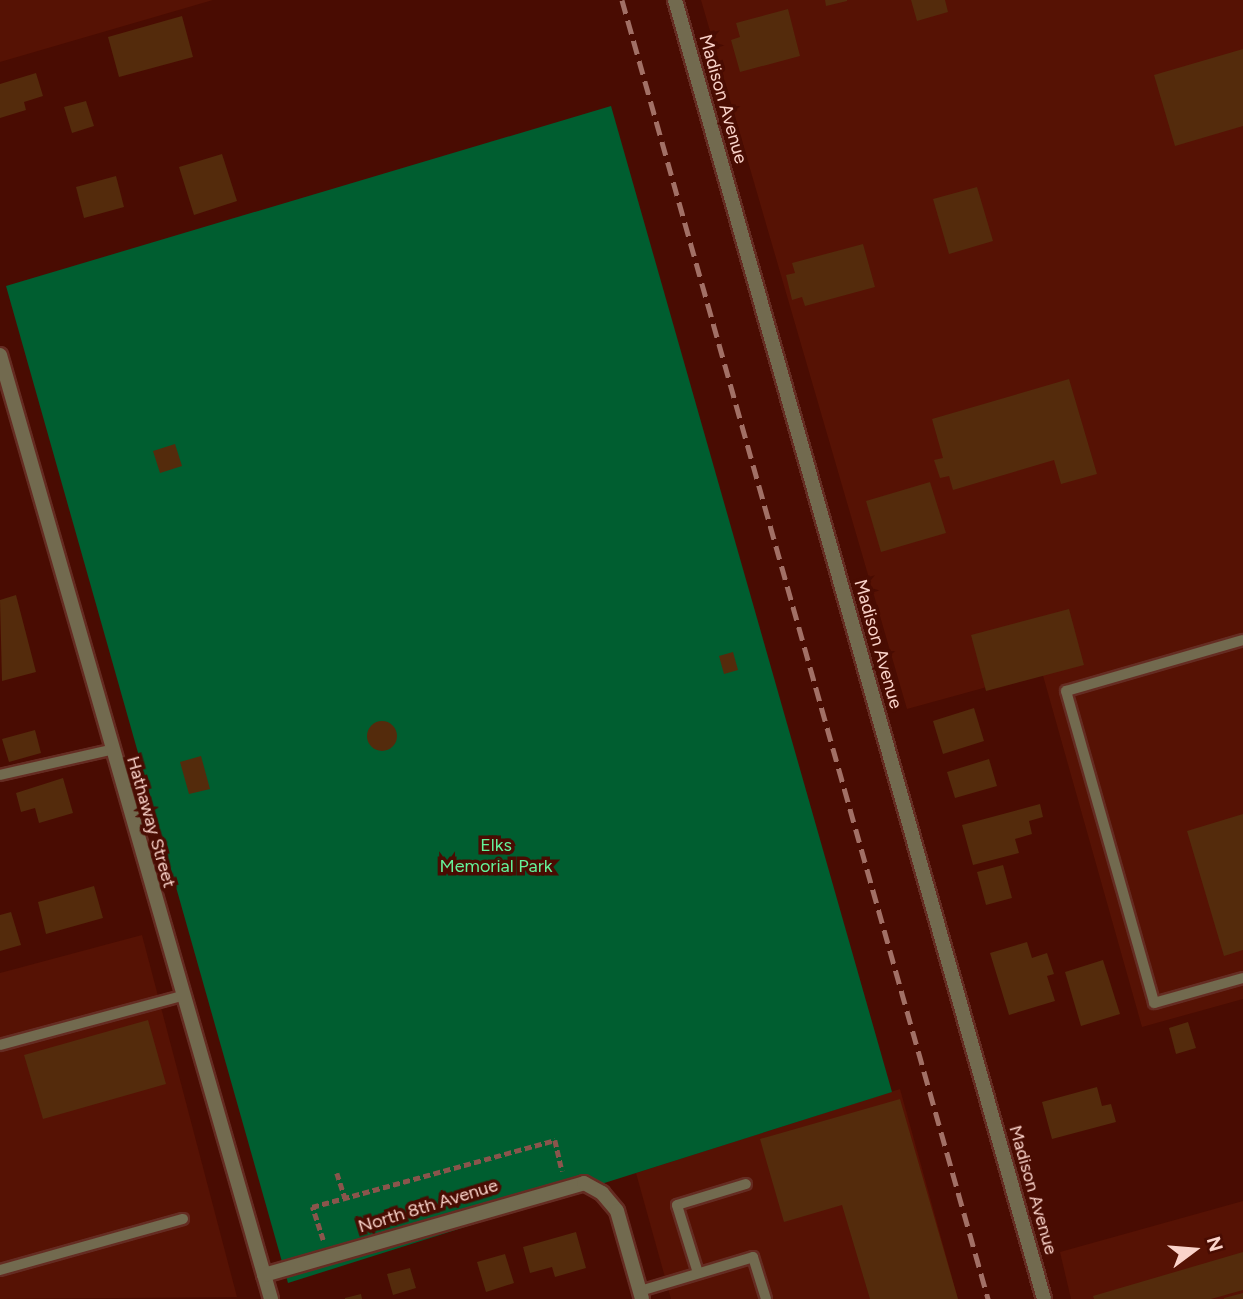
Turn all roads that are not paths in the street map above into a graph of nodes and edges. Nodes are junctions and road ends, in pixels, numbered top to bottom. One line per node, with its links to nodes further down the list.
1 (675, 0): 17 (street, Madison Avenue)
2 (0, 355): 4 (street, Hathaway Street)
3 (1243, 640): 6 (lane)
4 (110, 750): 5 (lane); 7 (street, Hathaway Street)
5 (0, 775)
6 (1243, 978)
7 (182, 996): 8 (lane); 13 (street, Hathaway Street)
8 (0, 1045)
9 (746, 1184): 12 (lane)
10 (183, 1219): 11 (lane)
11 (0, 1270)
12 (698, 1273): 14 (lane); 16 (lane)
13 (264, 1275): 14 (street, North 8th Avenue); 15 (street, Hathaway Street)
14 (641, 1295)
15 (271, 1299)
16 (766, 1299)
17 (1044, 1299)

